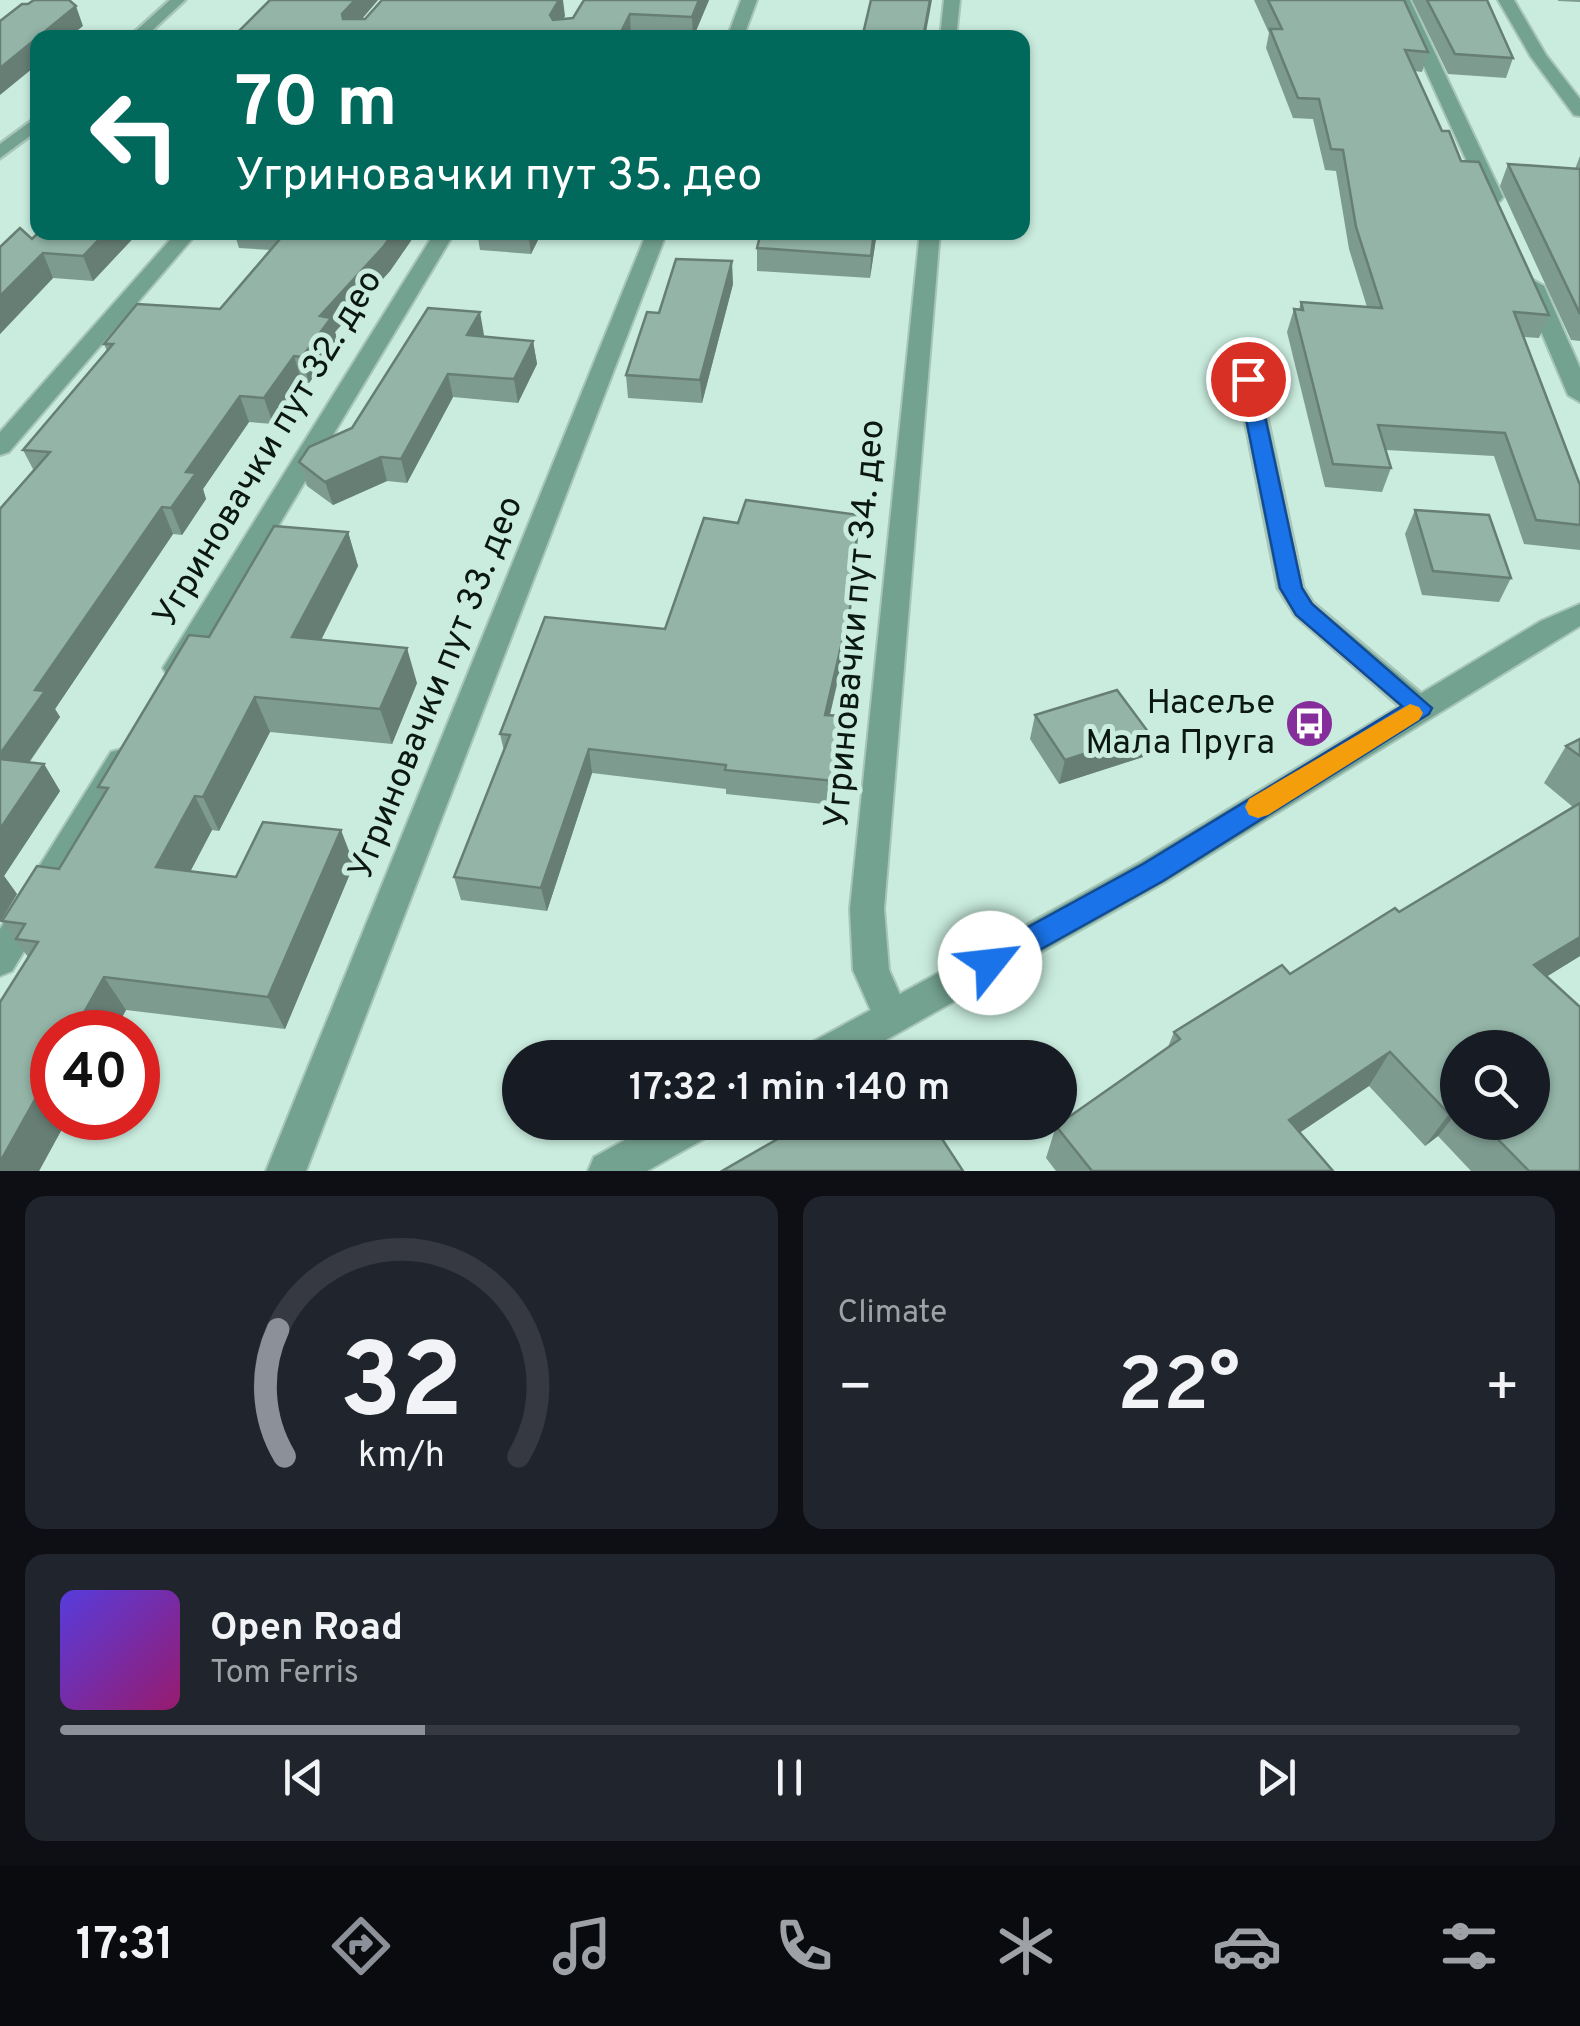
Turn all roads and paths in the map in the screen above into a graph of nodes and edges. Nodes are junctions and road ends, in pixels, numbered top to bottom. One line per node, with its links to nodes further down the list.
1 (178, 0): 6 (lane)
2 (749, 0): 7 (street)
3 (952, 0): 8 (street)
4 (1402, 0): 12 (street)
5 (1506, 0): 9 (street)
6 (144, 30)
7 (738, 30)
8 (949, 30)
9 (1580, 111)
10 (30, 128): 11 (lane)
11 (0, 154)
12 (1506, 224)
13 (181, 240): 20 (street)
14 (440, 240): 22 (street, Угриновачки пут 32. део)
15 (655, 240): 29 (street, Угриновачки пут 33. део)
16 (929, 240): 26 (street, Угриновачки пут 34. део)
17 (1521, 258): 19 (street)
18 (1248, 379): 23 (lane)
19 (1580, 395)
20 (0, 447)
21 (1580, 614): 23 (street)
22 (166, 689)
23 (1420, 708): 26 (street)
24 (134, 740): 25 (street)
25 (0, 960)
26 (892, 1018): 27 (street)
27 (851, 1040)
28 (664, 1140): 30 (street)
29 (286, 1171)
30 (608, 1171)

